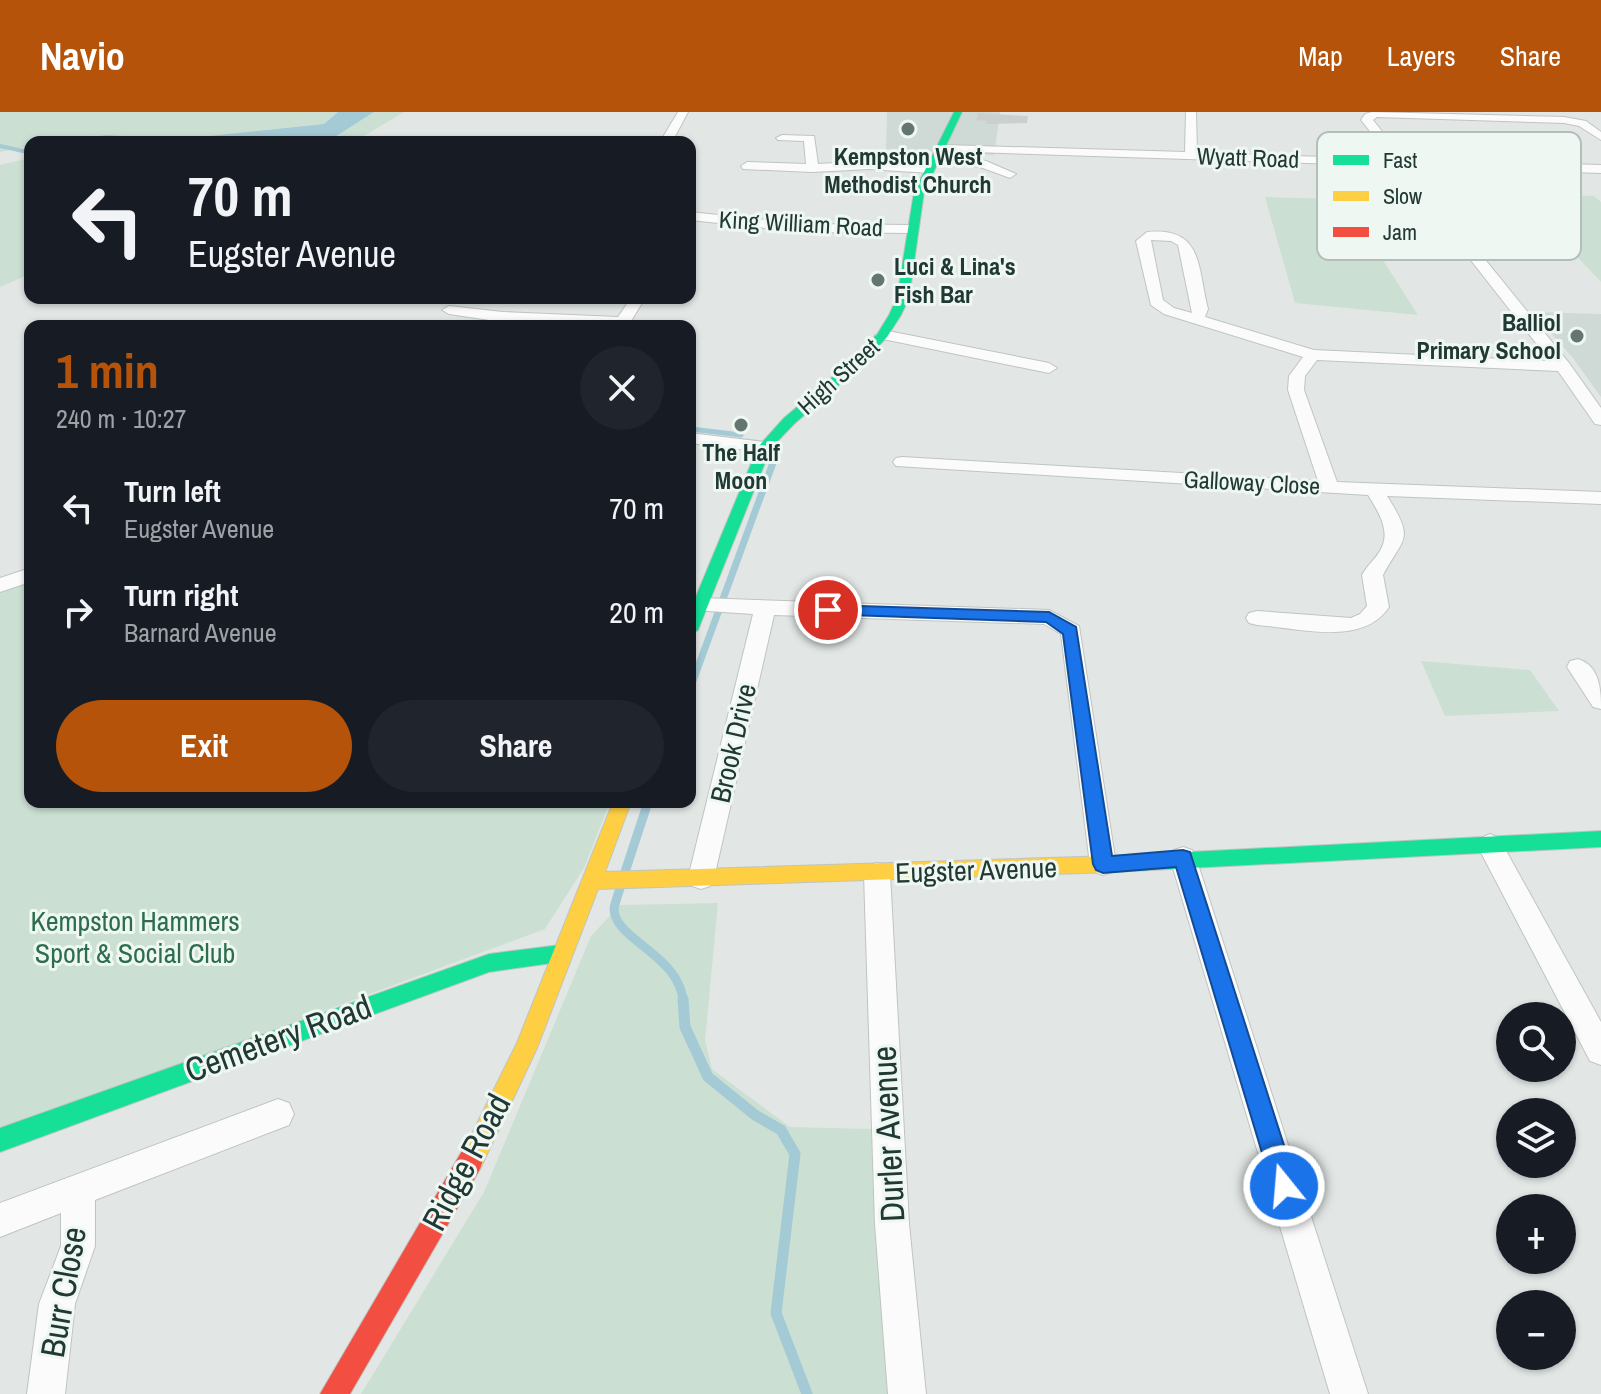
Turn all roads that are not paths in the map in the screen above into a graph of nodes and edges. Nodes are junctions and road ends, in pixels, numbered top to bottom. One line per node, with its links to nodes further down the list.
1 (683, 112): 5 (street)
2 (958, 112): 9 (main road, High Street)
3 (1191, 112): 8 (street)
4 (1376, 132): 6 (street)
5 (669, 136)
6 (1601, 137)
7 (782, 138): 12 (street)
8 (1191, 156): 9 (street, Wyatt Road); 10 (street, Wyatt Road)
9 (936, 159): 12 (street); 15 (street); 17 (main road, High Street)
10 (1317, 160)
11 (747, 166): 12 (street)
12 (812, 168)
13 (1581, 168): 14 (street, Wyatt Road)
14 (1601, 169)
15 (1000, 174)
16 (696, 217): 17 (street, King William Road)
17 (912, 229): 24 (main road, High Street)
18 (1478, 260): 26 (street)
19 (455, 304): 20 (street)
20 (449, 310): 22 (street); 23 (street)
21 (1197, 319): 21 (street); 25 (street)
22 (440, 320)
23 (554, 320)
24 (883, 335): 27 (street); 30 (main road, High Street)
25 (1313, 355): 26 (street); 32 (street)
26 (1563, 366): 28 (street)
27 (1049, 368)
28 (1601, 420)
29 (696, 439): 30 (street)
30 (765, 447): 37 (main road, High Street)
31 (902, 462): 32 (street, Galloway Close)
32 (1329, 487): 33 (street, Galloway Close)
33 (1374, 490): 34 (street, Galloway Close); 39 (street)
34 (1601, 498)
35 (24, 577): 36 (street)
36 (0, 585)
37 (714, 605): 38 (street); 40 (main road, High Street)
38 (765, 608): 47 (street); 49 (street, Brook Drive)
39 (1257, 618)
40 (696, 624)
41 (1578, 667): 42 (street)
42 (1601, 701)
43 (620, 808): 50 (main road)
44 (1601, 839): 45 (main road, Eugster Avenue)
45 (1490, 845): 46 (main road, Eugster Avenue); 52 (street)
46 (1183, 858): 47 (main road, Eugster Avenue); 60 (street)
47 (1103, 864): 48 (main road, Eugster Avenue)
48 (877, 874): 49 (main road, Eugster Avenue); 59 (street, Durler Avenue)
49 (701, 878): 50 (main road, Eugster Avenue)
50 (591, 881): 51 (main road, Ridge Road)
51 (560, 954): 54 (main road, Cemetery Road); 58 (main road, Ridge Road)
52 (1601, 1051)
53 (278, 1114): 55 (street)
54 (0, 1140)
55 (78, 1190): 56 (street); 57 (street, Burr Close)
56 (0, 1220)
57 (46, 1394)
58 (334, 1394)
59 (907, 1394)
60 (1349, 1394)

